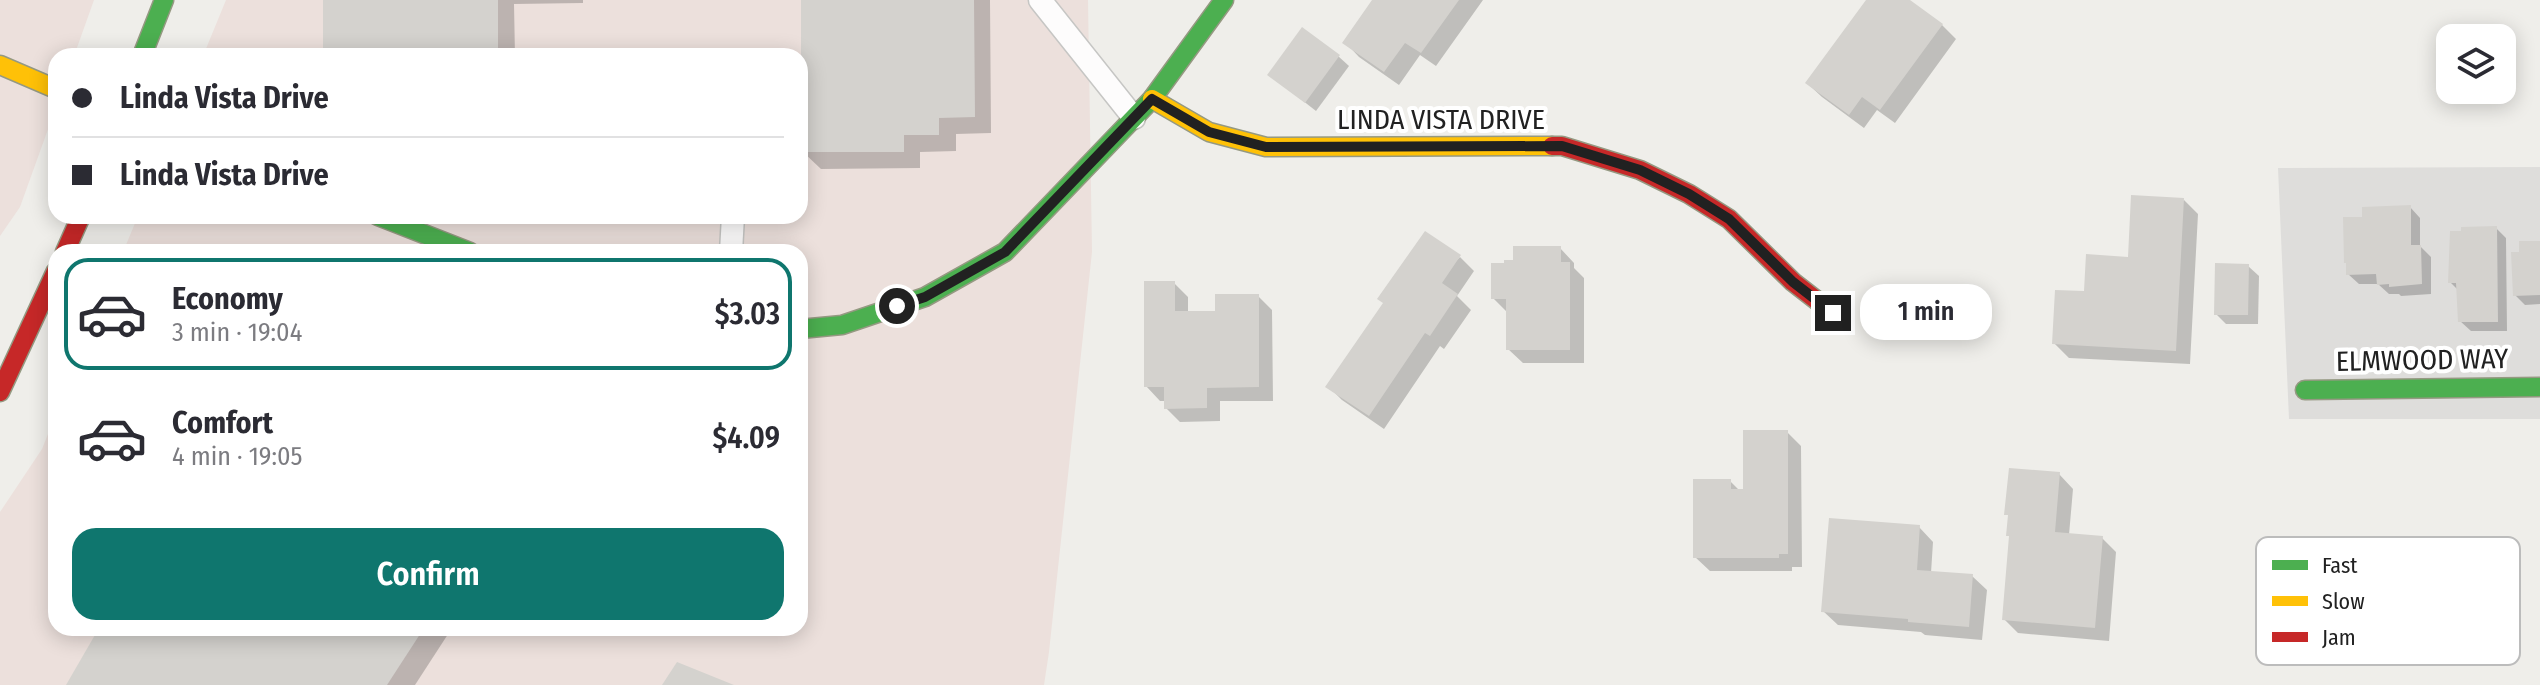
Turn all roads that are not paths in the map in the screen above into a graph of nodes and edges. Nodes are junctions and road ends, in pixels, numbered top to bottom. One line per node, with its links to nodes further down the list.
1 (164, 0): 4 (street)
2 (1040, 0): 8 (lane)
3 (1224, 0): 7 (street)
4 (145, 48)
5 (0, 65): 6 (street)
6 (48, 86)
7 (1152, 99): 8 (street); 16 (street, LINDA VISTA DRIVE)
8 (1134, 118): 17 (street)
9 (77, 224): 12 (street)
10 (398, 224): 13 (street)
11 (733, 224): 14 (lane)
12 (69, 244)
13 (450, 244)
14 (731, 244)
15 (48, 288): 20 (street)
16 (1833, 313)
17 (808, 328)
18 (2540, 387): 19 (street, ELMWOOD WAY)
19 (2305, 390)
20 (0, 392)

